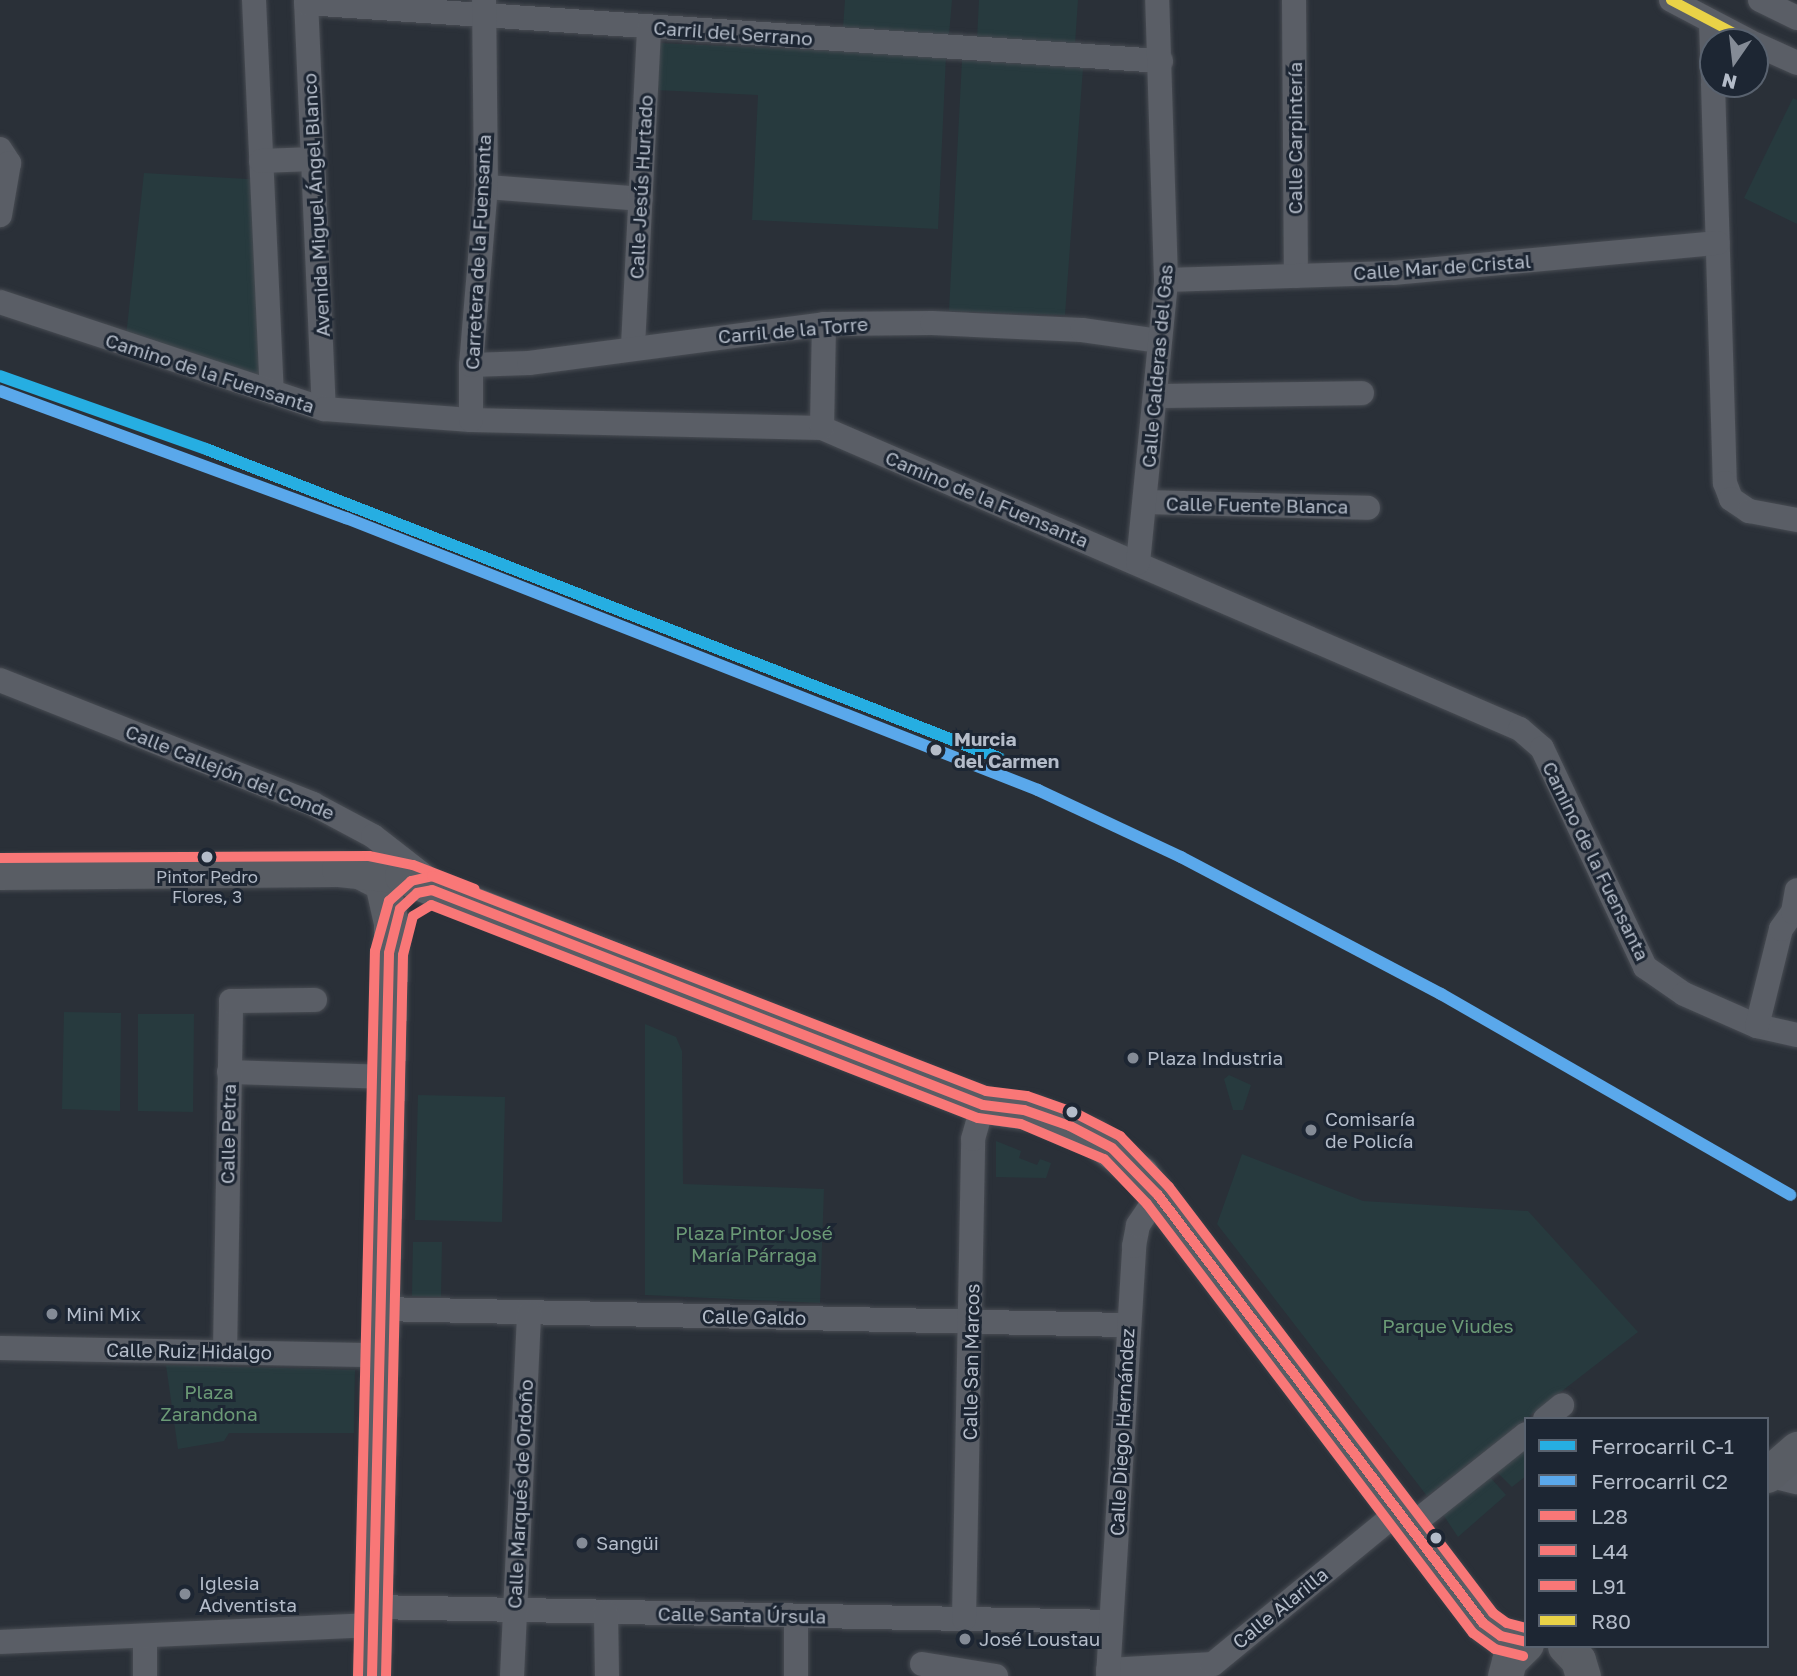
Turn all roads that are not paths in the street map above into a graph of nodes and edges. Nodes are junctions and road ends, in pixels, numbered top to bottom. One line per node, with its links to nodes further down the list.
1 (254, 0): 19 (street)
2 (1157, 0): 14 (street, Calle Calderas del Gas)
3 (1294, 0): 24 (street, Calle Carpintería)
4 (1671, 0): 9 (street)
5 (1760, 0): 8 (street)
6 (306, 2): 7 (street, Carril del Serrano); 18 (street, Avenida Miguel Ángel Blanco)
7 (485, 9): 10 (street, Carril del Serrano); 20 (street, Carretera de la Fuensanta)
8 (1797, 18)
9 (1712, 24): 11 (street); 12 (street)
10 (649, 28): 14 (street, Carril del Serrano); 21 (street, Calle Jesús Hurtado)
11 (1712, 28)
12 (1721, 28)
13 (1769, 50): 15 (street)
14 (1161, 61): 25 (street, Calle Calderas del Gas)
15 (1797, 63)
16 (1713, 98): 23 (street)
17 (0, 149): 22 (street)
18 (313, 159): 19 (street); 34 (street, Avenida Miguel Ángel Blanco)
19 (261, 161): 31 (street)
20 (486, 187): 21 (street); 30 (street, Carretera de la Fuensanta)
21 (641, 192): 29 (street, Calle Jesús Hurtado)
22 (0, 215)
23 (1718, 243): 24 (street, Calle Mar de Cristal); 39 (street)
24 (1296, 276): 25 (street, Calle Mar de Cristal)
25 (1167, 281): 28 (street, Calle Calderas del Gas)
26 (0, 302): 31 (street, Camino de la Fuensanta)
27 (824, 324): 28 (street, Carril de la Torre); 29 (street, Carril de la Torre); 36 (street)
28 (1158, 341): 33 (street, Calle Calderas del Gas)
29 (633, 346): 30 (street, Carril de la Torre)
30 (471, 365): 35 (street, Carretera de la Fuensanta)
31 (272, 389): 34 (street, Camino de la Fuensanta)
32 (1362, 393): 33 (street)
33 (1156, 396): 37 (street, Calle Calderas del Gas)
34 (324, 409): 35 (street, Camino de la Fuensanta)
35 (471, 420): 36 (street, Camino de la Fuensanta)
36 (821, 428): 40 (street, Camino de la Fuensanta)
37 (1145, 502): 38 (street, Calle Fuente Blanca); 40 (street, Calle Calderas del Gas)
38 (1368, 508)
39 (1797, 520)
40 (1138, 563): 50 (street, Camino de la Fuensanta)
41 (0, 680): 42 (street, Calle Callejón del Conde)
42 (389, 847): 43 (street); 46 (street, Calle Callejón del Conde)
43 (357, 870): 44 (main road); 46 (main road); 48 (main road)
44 (0, 872)
45 (1797, 891): 47 (street)
46 (444, 892): 48 (main road); 54 (main road)
47 (1789, 931): 50 (street)
48 (390, 944): 53 (main road)
49 (316, 1000): 52 (street, Calle Petra)
50 (1757, 1026): 51 (street, Camino de la Fuensanta)
51 (1797, 1035)
52 (229, 1072): 53 (street); 61 (street, Calle Petra)
53 (386, 1077): 56 (main road)
54 (982, 1105): 55 (main road); 58 (street, Calle San Marcos)
55 (1158, 1195): 59 (street, Calle Diego Hernández); 68 (main road)
56 (380, 1309): 57 (street, Calle Galdo); 62 (main road)
57 (529, 1313): 58 (street, Calle Galdo); 69 (street, Calle Marqués de Ordoño)
58 (972, 1321): 59 (street, Calle Galdo); 73 (street, Calle San Marcos)
59 (1128, 1325): 74 (street, Calle Diego Hernández)
60 (0, 1348): 61 (street, Calle Ruiz Hidalgo)
61 (225, 1352): 62 (street, Calle Ruiz Hidalgo)
62 (379, 1355): 71 (main road)
63 (1524, 1435): 68 (street, Calle Alarilla)
64 (1797, 1449): 65 (main road)
65 (1769, 1474)
66 (1769, 1475): 67 (street)
67 (1797, 1482)
68 (1403, 1521): 77 (main road); 80 (street, Calle Alarilla)
69 (515, 1611): 70 (street, Calle Santa Úrsula); 71 (street, Calle Santa Úrsula); 84 (street, Calle Marqués de Ordoño)
70 (606, 1612): 72 (street, Calle Santa Úrsula); 85 (street)
71 (372, 1616): 75 (street, Calle Santa Úrsula); 83 (main road)
72 (796, 1616): 73 (street, Calle Santa Úrsula); 86 (street)
73 (964, 1619): 74 (street, Calle Santa Úrsula)
74 (1111, 1622): 81 (street, Calle Diego Hernández)
75 (145, 1637): 76 (street, Calle Santa Úrsula); 82 (street)
76 (0, 1642)
77 (1524, 1642)
78 (1524, 1645): 88 (main road)
79 (922, 1664): 87 (street)
80 (1213, 1670): 81 (street, Calle Alarilla)
81 (1108, 1673)
82 (145, 1676)
83 (372, 1676)
84 (512, 1676)
85 (607, 1676)
86 (796, 1676)
87 (996, 1676)
88 (1505, 1676)

